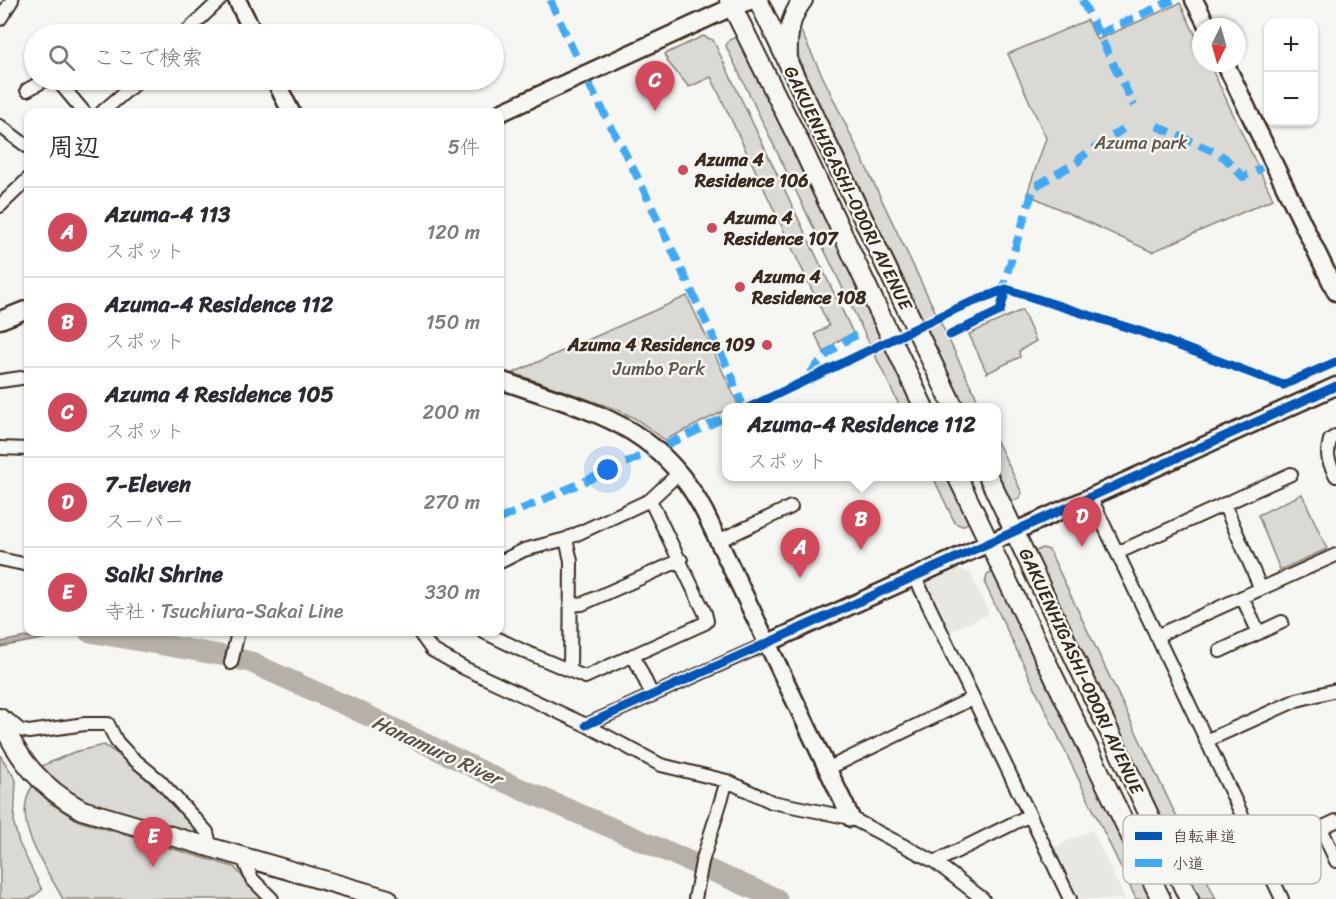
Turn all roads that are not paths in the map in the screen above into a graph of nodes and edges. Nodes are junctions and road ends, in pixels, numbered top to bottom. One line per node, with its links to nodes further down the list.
1 (12, 0): 10 (street)
2 (220, 0): 11 (street)
3 (238, 0): 12 (street)
4 (753, 0): 8 (street)
5 (758, 0): 13 (main road, GAKUENHIGASHI-ODORI AVENUE)
6 (803, 0): 13 (main road)
7 (1194, 0): 9 (street)
8 (734, 2): 21 (street); 33 (main road, GAKUENHIGASHI-ODORI AVENUE)
9 (1203, 18)
10 (0, 19)
11 (195, 24)
12 (249, 24)
13 (789, 64): 34 (main road, GAKUENHIGASHI-ODORI AVENUE)
14 (1229, 72): 26 (street)
15 (65, 90): 18 (street)
16 (127, 90): 19 (street)
17 (280, 90): 20 (street)
18 (81, 108)
19 (107, 108)
20 (289, 108)
21 (504, 111)
22 (0, 126): 23 (street)
23 (24, 144)
24 (24, 183): 25 (street)
25 (0, 206)
26 (1336, 292)
27 (24, 311): 28 (street)
28 (0, 320)
29 (24, 378): 30 (street)
30 (0, 381)
31 (504, 381): 38 (street)
32 (1336, 386): 43 (street)
33 (922, 403)
34 (952, 403)
35 (1336, 436): 40 (street)
36 (0, 448): 37 (street)
37 (24, 449)
38 (680, 472): 44 (street); 49 (street)
39 (1291, 474): 45 (street)
40 (1336, 476)
41 (959, 481): 50 (main road, GAKUENHIGASHI-ODORI AVENUE)
42 (990, 481): 47 (main road, GAKUENHIGASHI-ODORI AVENUE)
43 (1091, 498): 47 (street); 51 (street)
44 (650, 500): 48 (street); 55 (street)
45 (1224, 504): 51 (street); 58 (street)
46 (791, 507): 49 (street)
47 (1015, 532): 50 (street); 81 (main road, GAKUENHIGASHI-ODORI AVENUE)
48 (566, 539): 54 (street); 60 (street)
49 (718, 541): 67 (street)
50 (988, 544): 57 (street); 84 (main road, GAKUENHIGASHI-ODORI AVENUE)
51 (1117, 553): 66 (street)
52 (1336, 555): 58 (street)
53 (0, 559): 56 (street)
54 (504, 560)
55 (681, 561): 60 (street); 69 (street)
56 (24, 564)
57 (915, 577): 67 (street); 74 (street)
58 (1261, 589): 59 (street)
59 (1242, 597): 62 (street); 66 (street)
60 (570, 605): 71 (street)
61 (1282, 622): 62 (street)
62 (1259, 633): 68 (street)
63 (237, 636): 70 (street)
64 (422, 636): 75 (street)
65 (492, 636): 71 (street)
66 (1156, 636): 77 (street)
67 (768, 643): 73 (street); 78 (street)
68 (1220, 651)
69 (633, 655): 71 (street); 73 (street)
70 (232, 658)
71 (570, 671)
72 (1336, 690): 77 (street)
73 (652, 695): 75 (street)
74 (973, 698): 78 (street); 80 (street)
75 (586, 725): 79 (street)
76 (2, 729): 87 (main road); 87 (street)
77 (1206, 741): 82 (street)
78 (827, 769): 83 (street)
79 (726, 781): 83 (street); 96 (street)
80 (1030, 815): 90 (street); 98 (street)
81 (1149, 815)
82 (1241, 815)
83 (850, 818): 90 (street)
84 (1123, 821)
85 (1336, 821): 86 (street)
86 (1321, 828): 89 (street)
87 (211, 849): 88 (main road)
88 (243, 858): 94 (street); 95 (main road)
89 (1336, 861)
90 (936, 862): 97 (street)
91 (1154, 884): 99 (main road, GAKUENHIGASHI-ODORI AVENUE)
92 (1182, 884): 100 (main road, GAKUENHIGASHI-ODORI AVENUE)
93 (1275, 884): 101 (street)
94 (272, 899)
95 (388, 899)
96 (695, 899)
97 (984, 899)
98 (1070, 899)
99 (1161, 899)
100 (1189, 899)
101 (1282, 899)

